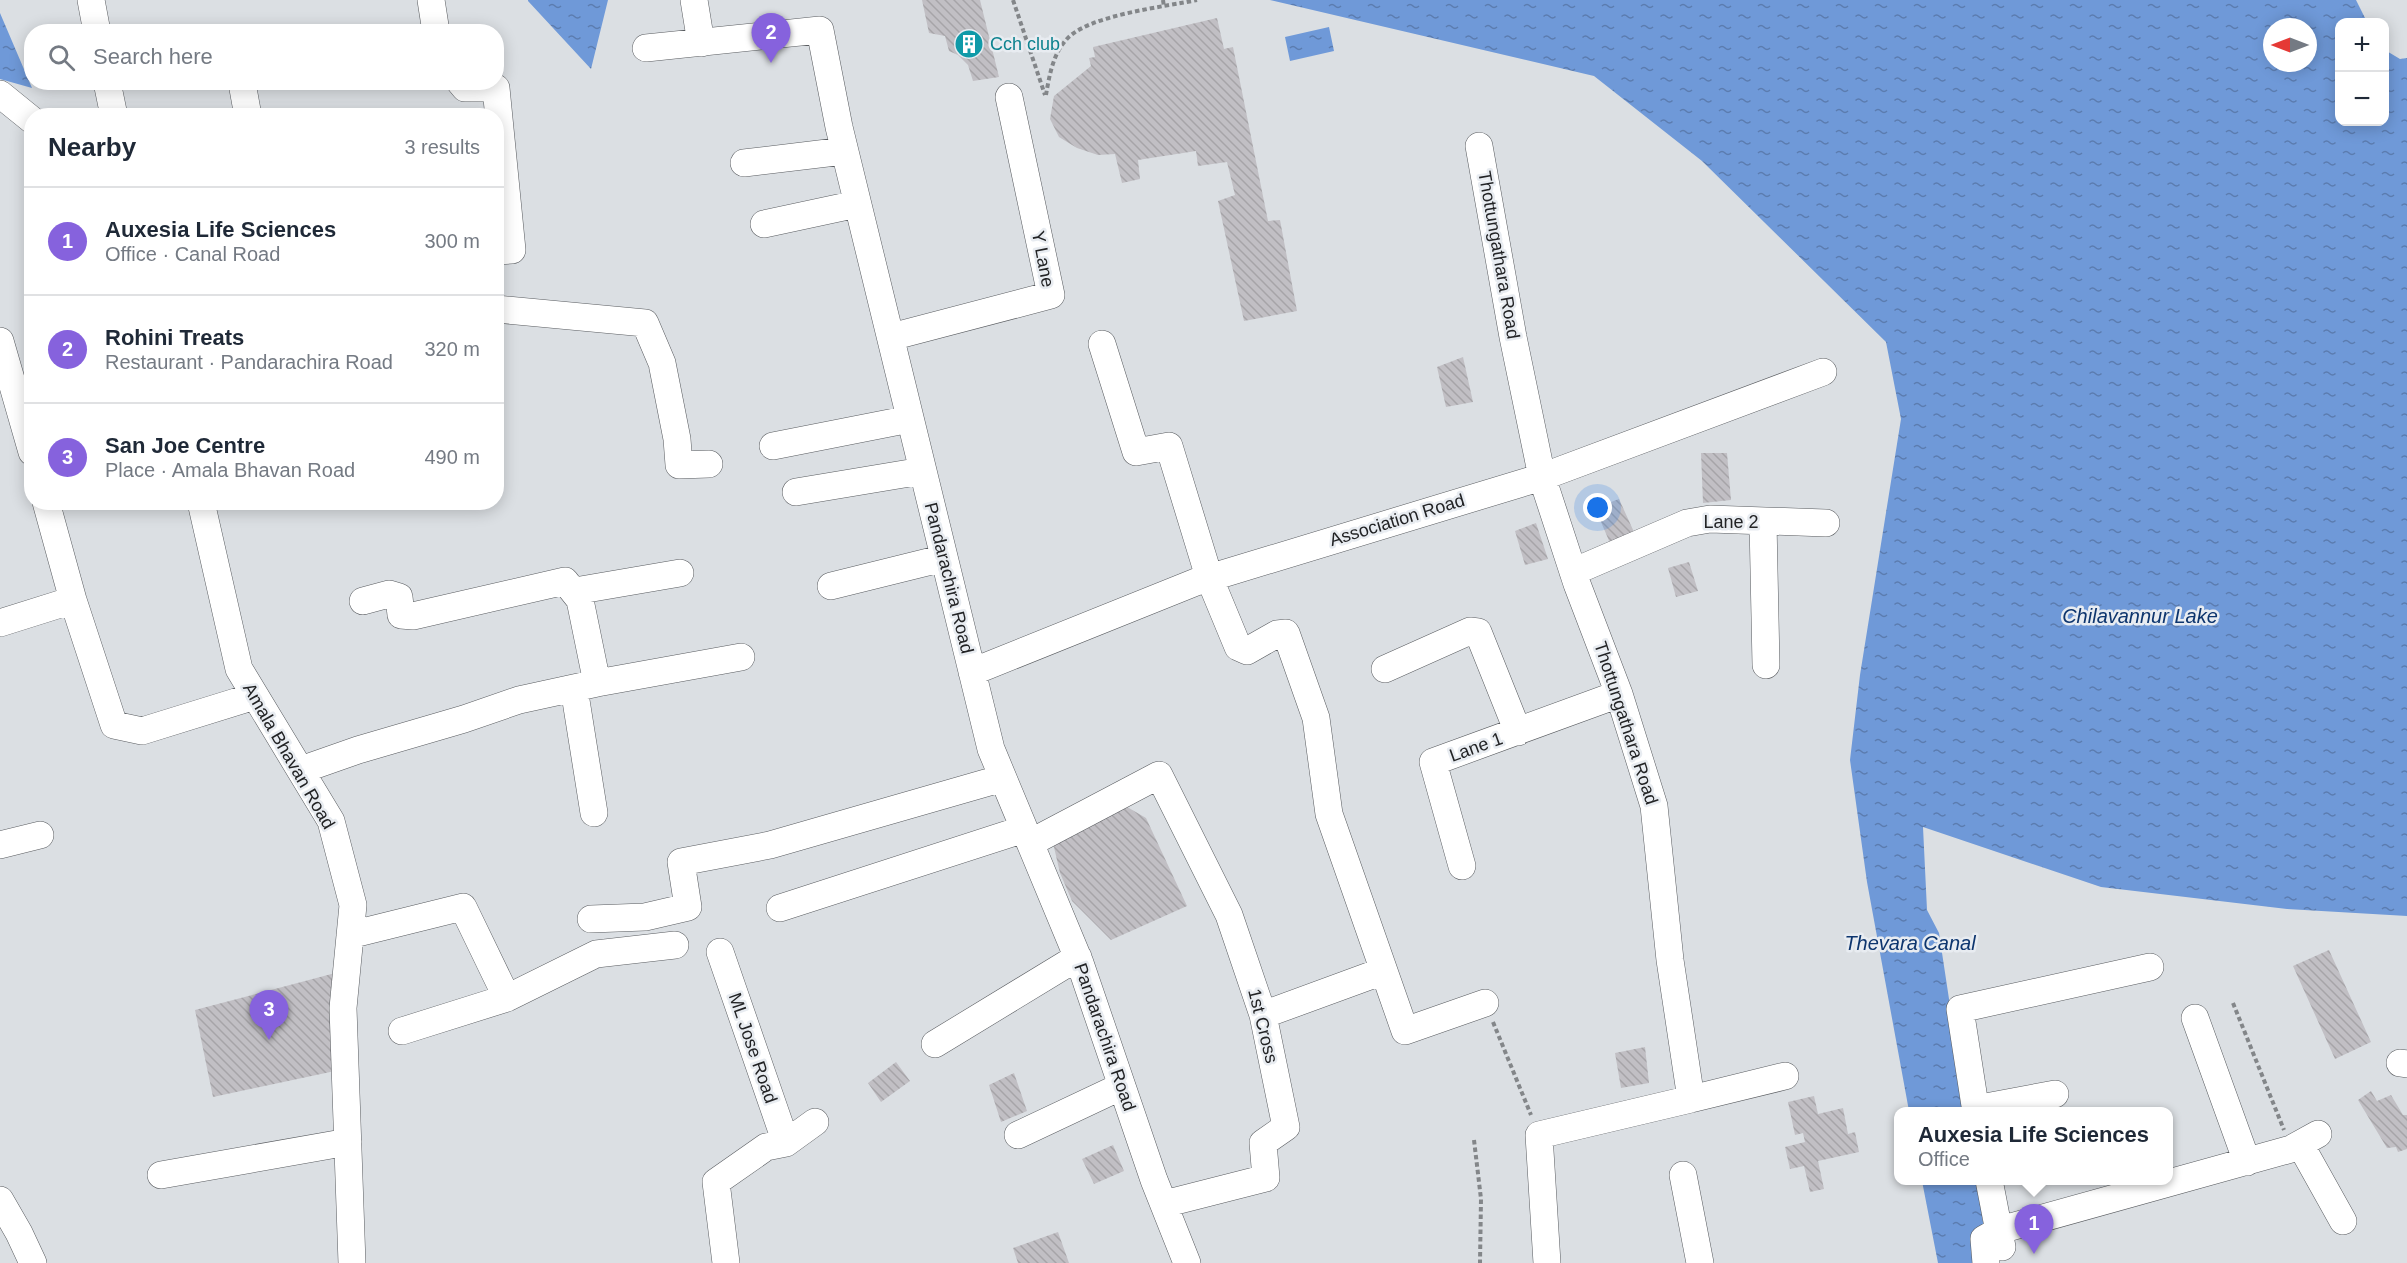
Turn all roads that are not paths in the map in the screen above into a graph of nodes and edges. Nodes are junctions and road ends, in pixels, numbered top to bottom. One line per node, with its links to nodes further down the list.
1 (91, 0): 4 (street)
2 (431, 0): 5 (street)
3 (694, 0): 6 (street)
4 (96, 24)
5 (435, 24)
6 (701, 43): 7 (street); 18 (street, Pandarachira Road)
7 (646, 48)
8 (109, 90): 13 (street)
9 (243, 90): 14 (street)
10 (496, 90): 15 (street)
11 (0, 94): 16 (street)
12 (1009, 97): 25 (street, Y Lane)
13 (112, 108)
14 (247, 108)
15 (498, 108)
16 (24, 114)
17 (1479, 146): 34 (street, Thottungathara Road)
18 (844, 150): 19 (street); 21 (street, Pandarachira Road)
19 (744, 163)
20 (504, 169): 23 (street)
21 (857, 204): 22 (street); 25 (street, Pandarachira Road)
22 (764, 224)
23 (504, 250)
24 (504, 310): 32 (street)
25 (891, 337): 29 (street, Pandarachira Road)
26 (0, 341): 30 (street)
27 (1102, 344): 43 (street)
28 (1823, 372): 34 (street, Association Road)
29 (910, 419): 31 (street); 33 (street, Pandarachira Road)
30 (24, 424)
31 (773, 446)
32 (709, 464)
33 (922, 471): 35 (street); 40 (street, Pandarachira Road)
34 (1542, 477): 41 (street, Thottungathara Road); 43 (street, Association Road)
35 (796, 492)
36 (48, 510): 46 (street)
37 (203, 510): 55 (street, Amala Bhavan Road)
38 (1763, 522): 39 (street, Lane 2); 41 (street, Lane 2); 50 (street)
39 (1826, 523)
40 (944, 558): 44 (street); 52 (street, Pandarachira Road)
41 (1573, 572): 54 (street, Thottungathara Road)
42 (680, 573): 45 (street)
43 (1209, 577): 52 (street, Association Road); 71 (street)
44 (831, 586)
45 (575, 591): 47 (street); 53 (street)
46 (73, 600): 48 (street); 55 (street)
47 (363, 601)
48 (0, 623)
49 (741, 657): 53 (street)
50 (1767, 665)
51 (1385, 669): 56 (street)
52 (972, 672): 58 (street, Pandarachira Road)
53 (585, 686): 57 (street); 59 (street)
54 (1619, 694): 56 (street, Lane 1); 81 (street, Thottungathara Road)
55 (255, 696): 57 (street, Amala Bhavan Road)
56 (1518, 732): 63 (street, Lane 1)
57 (301, 770): 66 (street, Amala Bhavan Road)
58 (1003, 778): 61 (street, Pandarachira Road); 65 (street)
59 (594, 813)
60 (40, 836): 62 (street)
61 (1027, 836): 64 (street); 69 (street, Pandarachira Road); 74 (street, 1st Cross)
62 (0, 845)
63 (1462, 866)
64 (780, 908)
65 (591, 919)
66 (350, 935): 72 (street); 86 (street, Amala Bhavan Road)
67 (675, 945): 72 (street)
68 (720, 952): 87 (street, ML Jose Road)
69 (1078, 957): 77 (street); 79 (street, Pandarachira Road)
70 (2150, 967): 82 (street)
71 (1383, 971): 73 (street); 74 (street)
72 (507, 998): 76 (street)
73 (1485, 1003)
74 (1263, 1015): 95 (street, 1st Cross)
75 (2195, 1018): 88 (street)
76 (402, 1031)
77 (935, 1044)
78 (1785, 1076): 81 (street)
79 (1122, 1086): 85 (street); 95 (street, Pandarachira Road)
80 (2055, 1094): 83 (street)
81 (1691, 1099): 102 (street)
82 (1976, 1107)
83 (1991, 1107)
84 (814, 1122): 87 (street)
85 (1018, 1135)
86 (348, 1142): 89 (street); 99 (street, Amala Bhavan Road)
87 (786, 1143): 100 (street)
88 (2247, 1162): 91 (street); 96 (street)
89 (161, 1174)
90 (1683, 1175): 103 (street)
91 (2173, 1182)
92 (1990, 1185): 97 (street)
93 (2163, 1185): 97 (street)
94 (0, 1200): 98 (street)
95 (1164, 1204): 101 (street, Pandarachira Road)
96 (2343, 1221)
97 (2000, 1230): 104 (street); 105 (street)
98 (33, 1263)
99 (352, 1263)
100 (726, 1263)
101 (1187, 1263)
102 (1547, 1263)
103 (1701, 1263)
104 (1986, 1263)
105 (2005, 1263)

